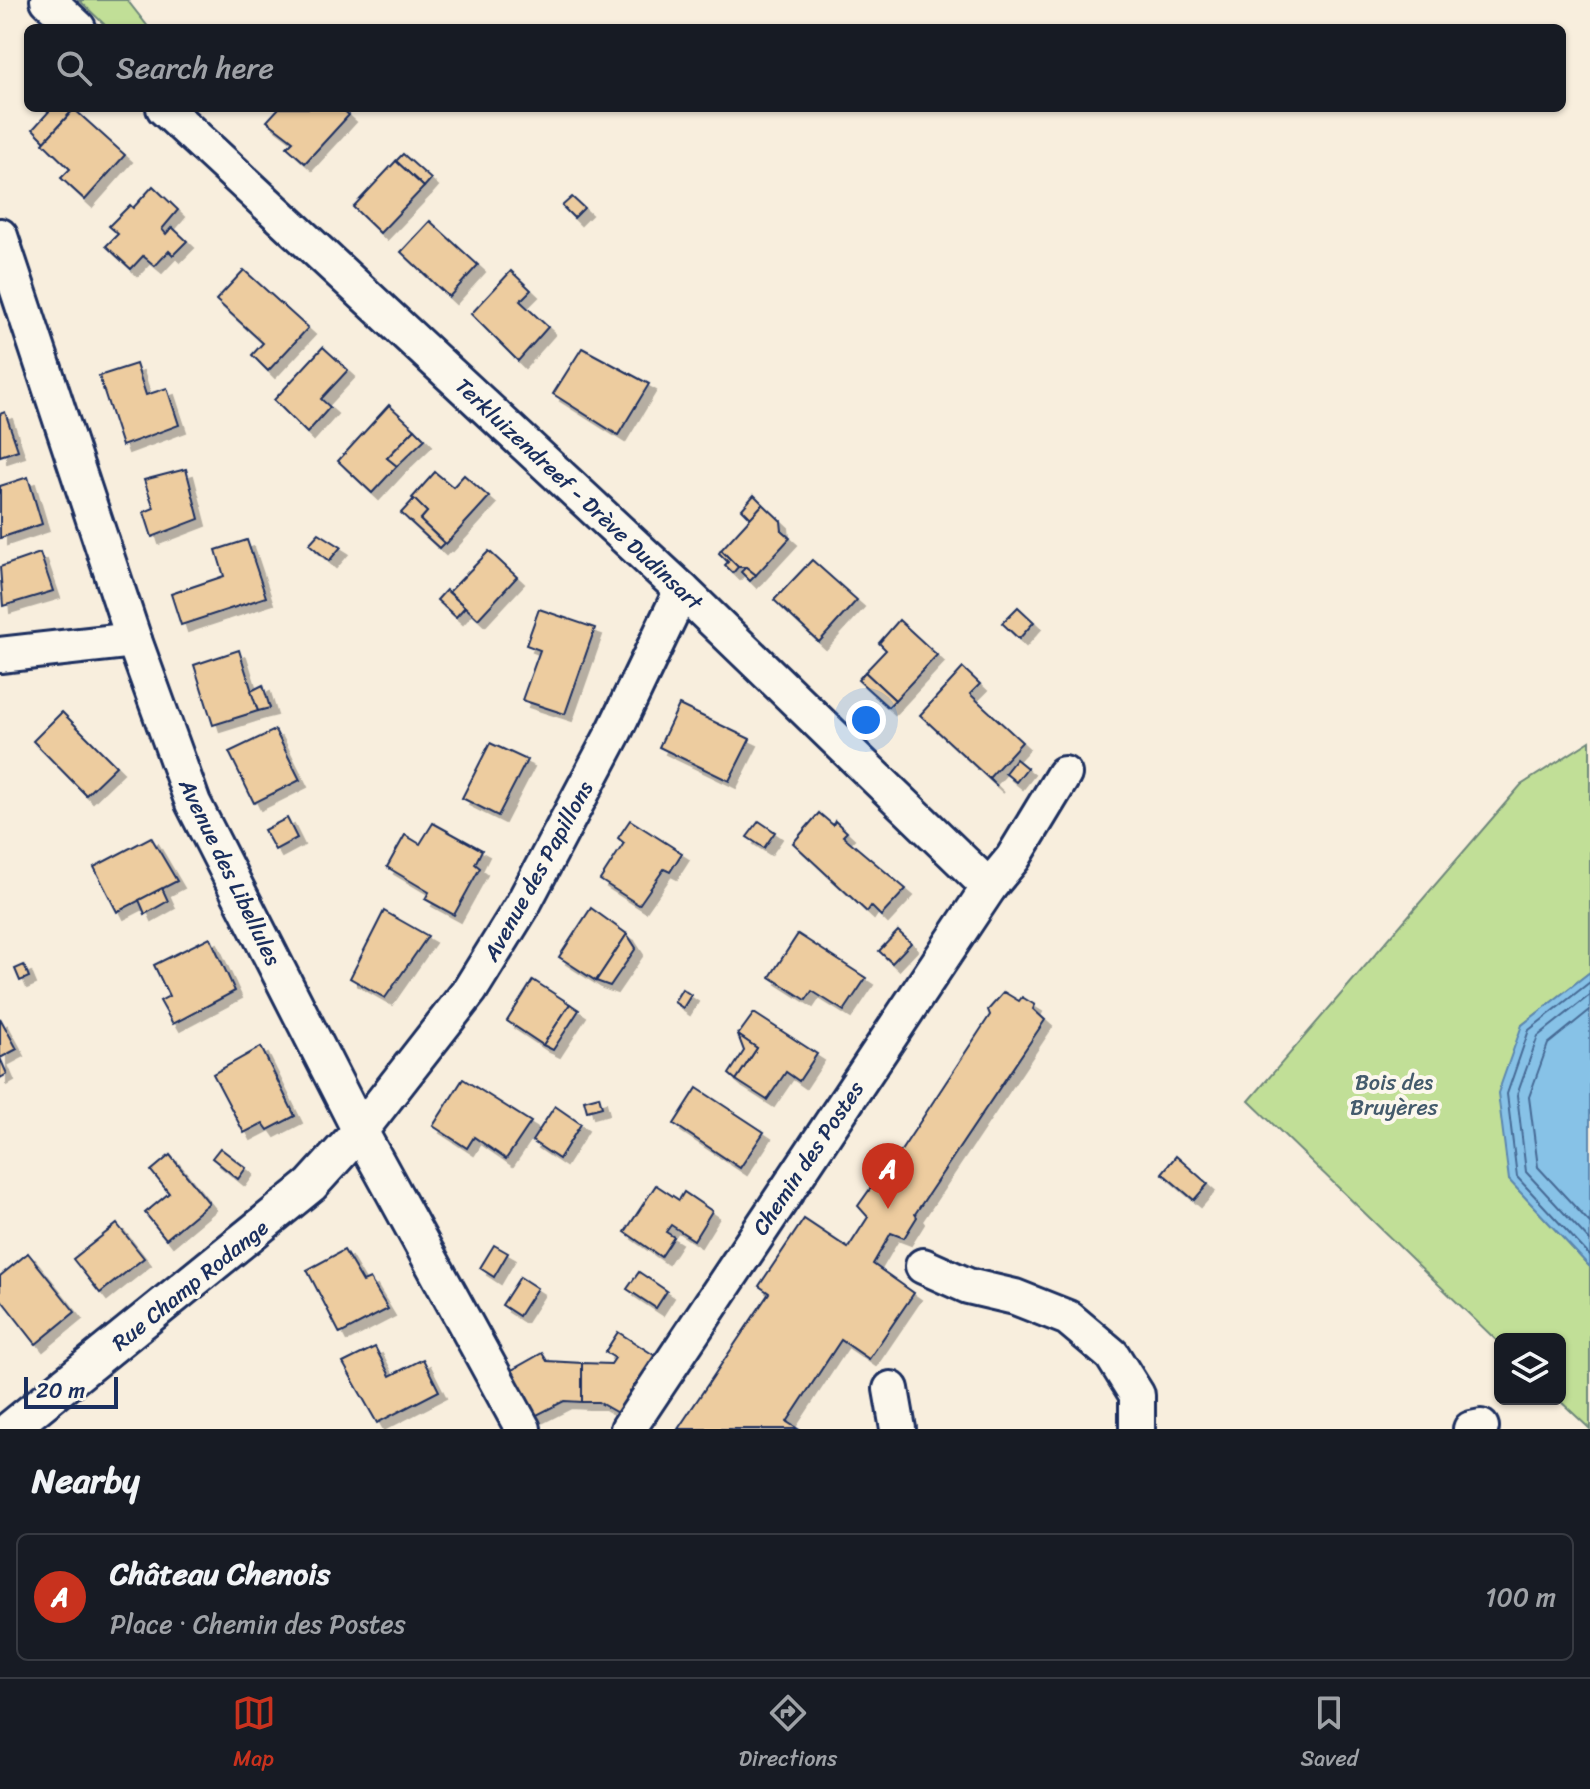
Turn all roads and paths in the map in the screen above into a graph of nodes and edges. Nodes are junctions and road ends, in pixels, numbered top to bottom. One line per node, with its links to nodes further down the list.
1 (48, 0): 2 (street)
2 (74, 24)
3 (168, 112): 5 (street, Terkluizendreef - Drève Dudinsart)
4 (0, 236): 6 (street, Avenue des Libellules)
5 (682, 590): 9 (street, Terkluizendreef - Drève Dudinsart); 10 (street, Avenue des Papillons)
6 (134, 640): 7 (street); 10 (street, Avenue des Libellules)
7 (0, 655)
8 (1064, 774): 9 (street, Chemin des Postes)
9 (989, 887): 15 (street, Chemin des Postes)
10 (360, 1131): 13 (street, Rue Champ Rodange); 14 (street, Avenue des Libellules)
11 (923, 1266): 17 (street)
12 (891, 1389): 16 (street)
13 (10, 1429)
14 (523, 1429)
15 (628, 1429)
16 (898, 1429)
17 (1137, 1429)

